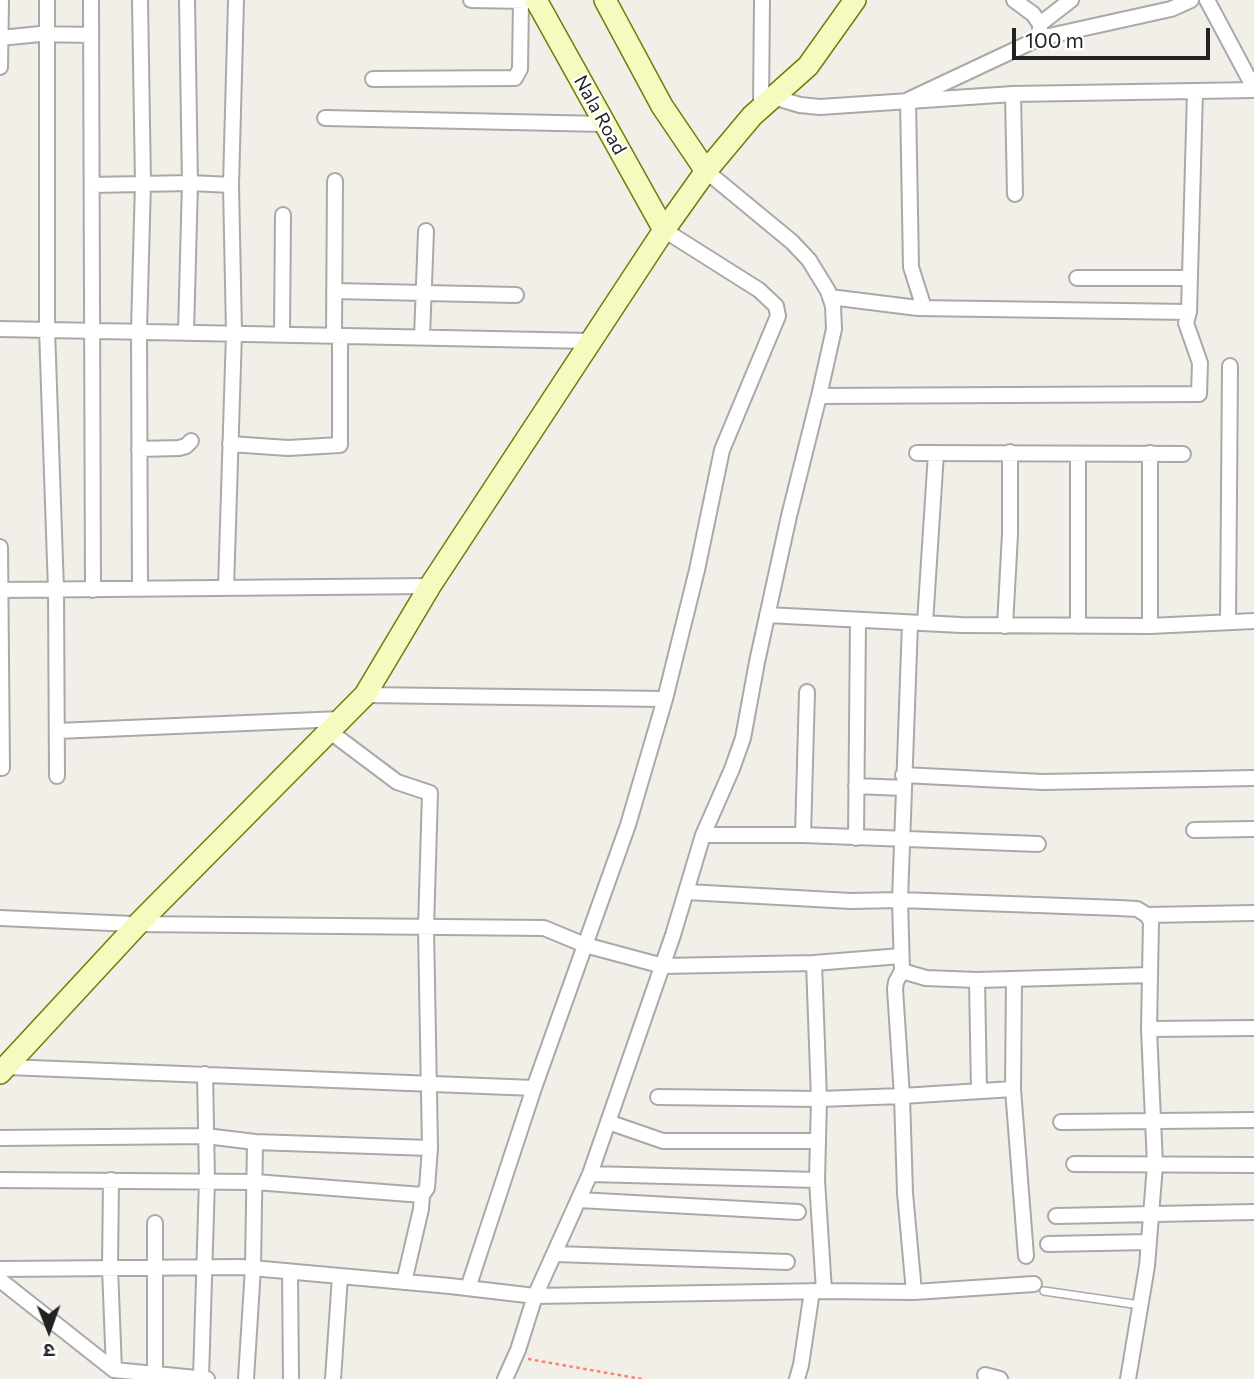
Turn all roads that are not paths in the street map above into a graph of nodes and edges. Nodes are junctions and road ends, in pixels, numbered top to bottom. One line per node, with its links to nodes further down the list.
1 (1, 0): 19 (street)
2 (47, 0): 17 (street)
3 (91, 0): 18 (street)
4 (141, 0): 31 (street)
5 (187, 0): 32 (street)
6 (236, 0): 34 (street)
7 (471, 0): 15 (street)
8 (605, 0): 29 (street)
9 (762, 0): 26 (street)
10 (855, 0): 26 (street)
11 (1014, 0): 16 (street)
12 (1071, 0): 16 (street)
13 (1191, 0): 16 (street)
14 (1207, 0): 22 (street)
15 (531, 1): 21 (street); 28 (street, Nala Road)
16 (1040, 31): 25 (street)
17 (47, 34): 18 (street); 19 (street); 48 (street)
18 (91, 35): 33 (street)
19 (0, 38): 20 (street)
20 (0, 66)
21 (373, 79)
22 (1254, 89): 23 (street)
23 (1195, 91): 24 (street); 40 (street)
24 (1013, 94): 25 (street); 35 (street)
25 (908, 100): 26 (street); 45 (street)
26 (767, 102): 29 (street)
27 (325, 118): 28 (street)
28 (604, 124): 37 (street, Nala Road)
29 (703, 175): 37 (street); 44 (street)
30 (335, 181): 41 (street)
31 (143, 183): 32 (street); 33 (street); 50 (street)
32 (190, 183): 34 (street); 51 (street)
33 (92, 185): 49 (street)
34 (231, 185): 52 (street)
35 (1015, 194)
36 (283, 215): 53 (street)
37 (667, 225): 56 (street); 85 (street)
38 (426, 231): 42 (street)
39 (1077, 278): 40 (street)
40 (1190, 278): 46 (street)
41 (334, 290): 42 (street); 54 (street)
42 (423, 292): 43 (street); 55 (street)
43 (516, 295)
44 (830, 297): 45 (street); 58 (street)
45 (924, 308): 46 (street)
46 (1189, 312): 58 (street)
47 (0, 329): 48 (street)
48 (47, 329): 49 (street); 73 (street)
49 (93, 330): 50 (street); 74 (street)
50 (139, 331): 51 (street); 61 (street)
51 (186, 332): 52 (street)
52 (234, 333): 53 (street); 60 (street)
53 (282, 334): 54 (street)
54 (334, 335): 55 (street); 60 (street)
55 (422, 337): 56 (street)
56 (591, 341): 69 (street)
57 (1230, 366): 78 (street)
58 (820, 396): 75 (street)
59 (191, 441): 61 (street)
60 (230, 444): 70 (street)
61 (139, 449): 71 (street)
62 (1010, 452): 64 (street); 66 (street); 80 (street)
63 (917, 453): 64 (street)
64 (936, 453): 79 (street)
65 (1150, 453): 66 (street); 67 (street); 82 (street)
66 (1078, 454): 81 (street)
67 (1183, 454)
68 (0, 547): 72 (street)
69 (430, 586): 70 (street); 84 (street)
70 (226, 588): 71 (street)
71 (140, 589): 74 (street)
72 (1, 590): 73 (street); 88 (street)
73 (56, 590): 74 (street); 87 (street)
74 (93, 590)
75 (767, 615): 76 (street); 95 (street)
76 (858, 620): 79 (street); 92 (street)
77 (1254, 621): 78 (street)
78 (1228, 622): 82 (street)
79 (918, 623): 80 (street); 91 (street)
80 (1005, 625): 81 (street)
81 (1078, 626): 82 (street)
82 (1150, 626)
83 (807, 692): 96 (street)
84 (365, 695): 85 (street); 86 (street)
85 (666, 699): 107 (street)
86 (335, 725): 87 (street); 105 (street); 106 (street)
87 (57, 731): 89 (street)
88 (2, 768)
89 (57, 776)
90 (1254, 778): 91 (street)
91 (904, 781): 92 (street); 98 (street)
92 (856, 786): 97 (street)
93 (1254, 829): 94 (street)
94 (1194, 830)
95 (703, 835): 96 (street); 100 (street)
96 (803, 835): 97 (street)
97 (856, 838): 98 (street)
98 (902, 839): 99 (street); 101 (street)
99 (1038, 844)
100 (687, 891): 101 (street); 110 (street)
101 (900, 901): 103 (street); 109 (street)
102 (1254, 913): 103 (street)
103 (1147, 915): 111 (street)
104 (0, 918): 105 (street)
105 (138, 924): 106 (street); 116 (street)
106 (426, 928): 107 (street); 118 (street)
107 (585, 945): 110 (street); 119 (street)
108 (814, 963): 109 (street); 110 (street); 124 (street)
109 (902, 963): 113 (street); 123 (street)
110 (663, 966): 127 (street)
111 (1150, 975): 112 (street); 115 (street)
112 (1014, 979): 113 (street); 120 (street)
113 (976, 980): 121 (street)
114 (1254, 1028): 115 (street)
115 (1149, 1029): 125 (street)
116 (4, 1070): 117 (street)
117 (205, 1074): 118 (street); 129 (street)
118 (428, 1083): 119 (street); 133 (street)
119 (534, 1088): 165 (street)
120 (1013, 1089): 121 (street); 153 (street)
121 (978, 1091): 123 (street)
122 (658, 1097): 124 (street)
123 (902, 1097): 124 (street); 167 (street)
124 (819, 1099): 131 (street)
125 (1154, 1120): 126 (street); 128 (street); 136 (street)
126 (1254, 1120)
127 (608, 1122): 131 (street); 137 (street)
128 (1061, 1122)
129 (206, 1136): 130 (street); 132 (street); 140 (street)
130 (0, 1138)
131 (818, 1141): 141 (street)
132 (255, 1142): 133 (street); 142 (street)
133 (430, 1148): 143 (street)
134 (1074, 1164): 136 (street)
135 (1254, 1165): 136 (street)
136 (1155, 1166): 147 (street)
137 (590, 1174): 141 (street); 144 (street)
138 (0, 1180): 139 (street)
139 (111, 1180): 140 (street); 155 (street)
140 (207, 1180): 142 (street); 157 (street)
141 (817, 1180): 166 (street)
142 (255, 1182): 143 (street); 158 (street)
143 (422, 1195): 163 (street)
144 (579, 1200): 145 (street); 152 (street)
145 (798, 1212)
146 (1254, 1212): 147 (street)
147 (1152, 1215): 148 (street); 150 (street)
148 (1056, 1216)
149 (155, 1223): 156 (street)
150 (1149, 1242): 151 (street); 169 (street)
151 (1048, 1244)
152 (556, 1254): 154 (street); 168 (street)
153 (1026, 1256)
154 (787, 1262)
155 (110, 1268): 156 (street); 159 (street); 170 (street)
156 (155, 1268): 157 (street); 171 (street)
157 (205, 1268): 158 (street); 173 (street)
158 (253, 1268): 160 (street); 175 (street)
159 (0, 1269)
160 (290, 1272): 161 (street); 176 (street)
161 (340, 1276): 163 (street); 177 (street)
162 (0, 1280): 170 (street)
163 (404, 1282): 165 (street)
164 (1039, 1287): 167 (street); 169 (lane)
165 (468, 1288): 168 (street)
166 (818, 1291): 167 (street); 168 (street); 179 (street)
167 (914, 1292)
168 (535, 1296): 178 (street)
169 (1140, 1305): 181 (street)
170 (114, 1370): 171 (street)
171 (155, 1374): 173 (street)
172 (985, 1375): 180 (street)
173 (201, 1378): 174 (street)
174 (207, 1379)
175 (246, 1379)
176 (291, 1379)
177 (333, 1379)
178 (505, 1379)
179 (797, 1379)
180 (1000, 1379)
181 (1128, 1379)

